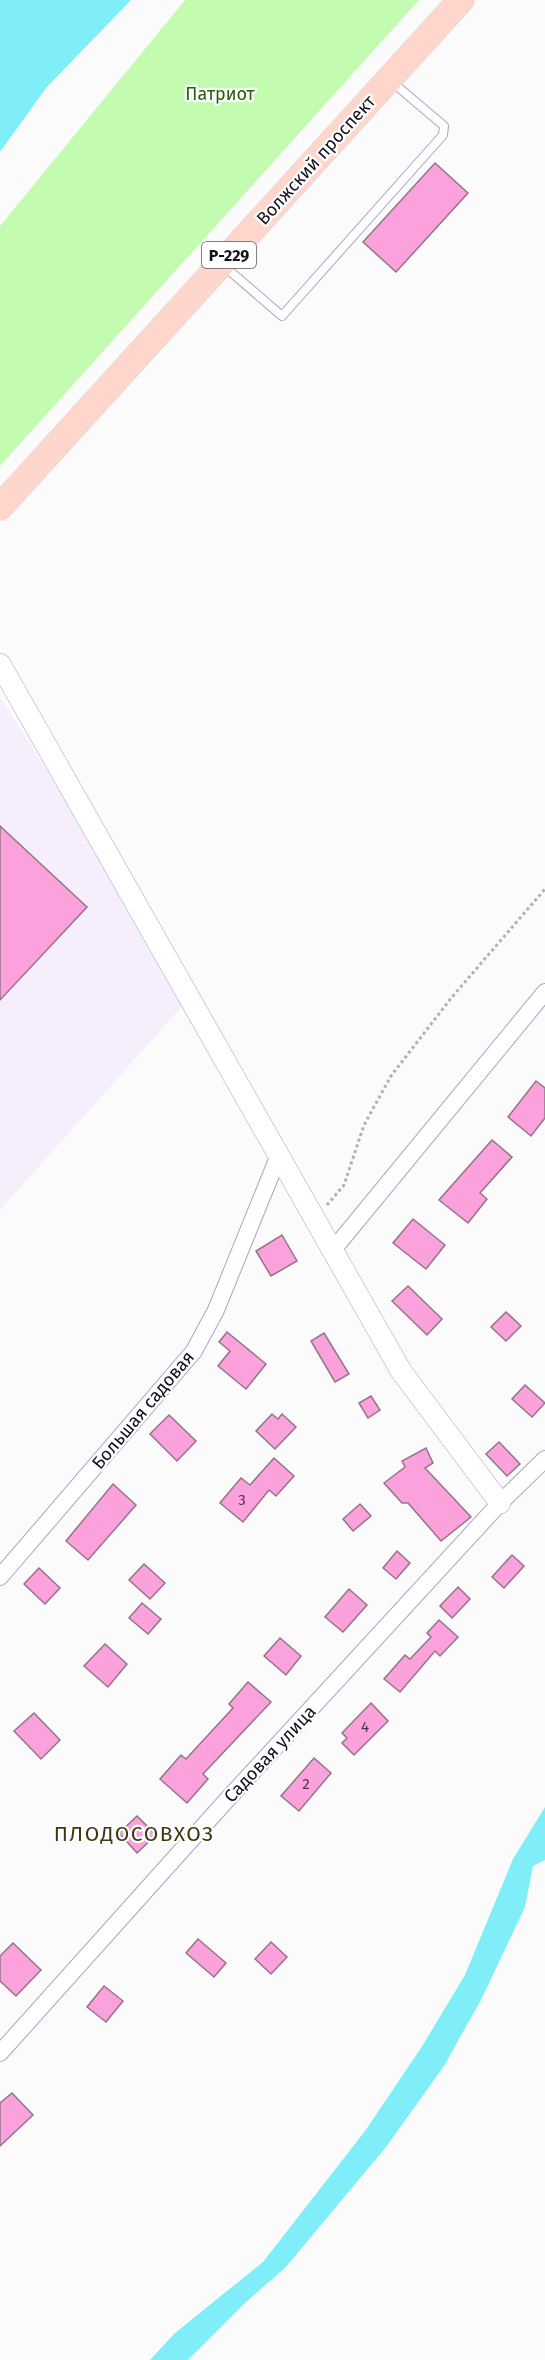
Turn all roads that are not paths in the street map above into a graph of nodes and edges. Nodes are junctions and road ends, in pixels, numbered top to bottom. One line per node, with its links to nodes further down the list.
1 (461, 0): 2 (main road, Волжский проспект / Р-229)
2 (389, 80): 3 (main road, Волжский проспект / Р-229); 3 (lane)
3 (221, 264): 4 (main road, Волжский проспект / Р-229)
4 (0, 507)
5 (0, 664): 7 (street)
6 (545, 992): 8 (street)
7 (279, 1155): 8 (street); 11 (street, Большая садовая)
8 (333, 1250): 10 (street)
9 (545, 1459): 10 (street, Садовая улица)
10 (500, 1503): 12 (street, Садовая улица)
11 (0, 1577)
12 (0, 2053)

